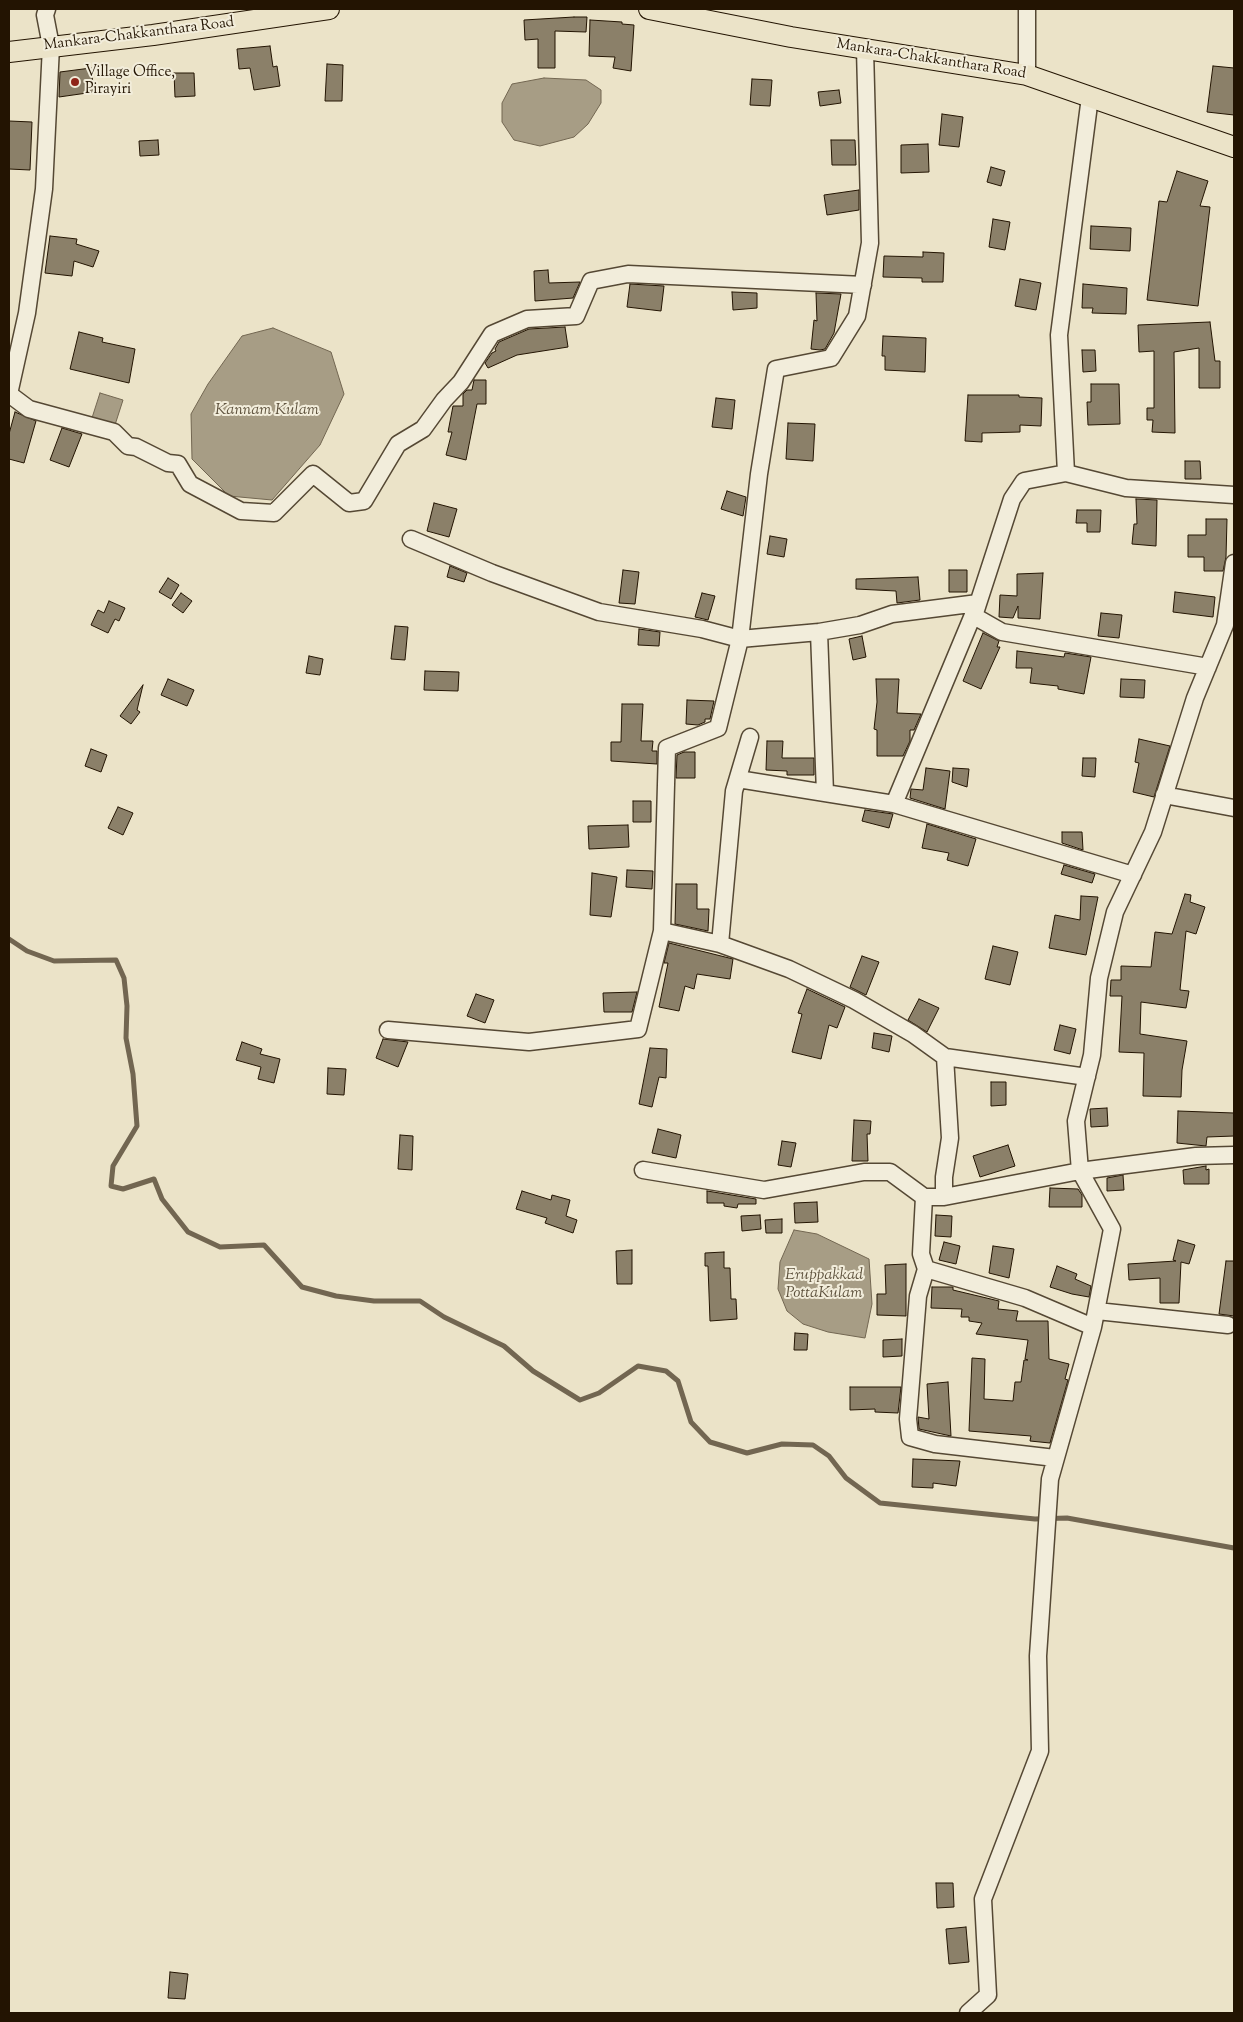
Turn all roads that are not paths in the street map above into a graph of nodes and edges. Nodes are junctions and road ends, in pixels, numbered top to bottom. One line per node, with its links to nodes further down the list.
1 (47, 9): 6 (street)
2 (329, 9): 6 (main road, Mankara-Chakkanthara Road)
3 (649, 9): 5 (main road, Mankara-Chakkanthara Road)
4 (1027, 9): 9 (street)
5 (708, 14): 7 (main road, Mankara-Chakkanthara Road)
6 (52, 46): 8 (main road, Mankara-Chakkanthara Road); 13 (street)
7 (865, 48): 9 (main road, Mankara-Chakkanthara Road); 12 (street)
8 (9, 52)
9 (1027, 75): 10 (main road, Mankara-Chakkanthara Road)
10 (1090, 97): 11 (main road, Mankara-Chakkanthara Road); 14 (street)
11 (1234, 147)
12 (863, 285): 13 (street); 20 (street)
13 (9, 394)
14 (1066, 474): 15 (street); 18 (street)
15 (1234, 495)
16 (411, 538): 20 (street)
17 (1234, 563): 21 (street)
18 (978, 603): 19 (street); 21 (street); 26 (street)
19 (819, 632): 20 (street); 24 (street)
20 (740, 639): 29 (street)
21 (1208, 667): 25 (street)
22 (750, 737): 23 (street)
23 (738, 779): 24 (street); 30 (street)
24 (825, 793): 26 (street)
25 (1164, 796): 27 (street); 28 (street)
26 (894, 804): 28 (street)
27 (1234, 808)
28 (1132, 875): 33 (street)
29 (662, 931): 30 (street); 31 (street)
30 (720, 944): 32 (street)
31 (388, 1030)
32 (945, 1058): 33 (street); 38 (street)
33 (1087, 1077): 36 (street)
34 (1234, 1155): 36 (street)
35 (643, 1170): 37 (street)
36 (1080, 1171): 38 (street); 40 (street)
37 (924, 1197): 38 (street); 39 (street)
38 (944, 1197)
39 (926, 1269): 42 (street); 43 (street)
40 (1097, 1311): 41 (street); 42 (street)
41 (1228, 1325)
42 (1092, 1327): 43 (street)
43 (1055, 1458): 44 (street)
44 (968, 2013)

